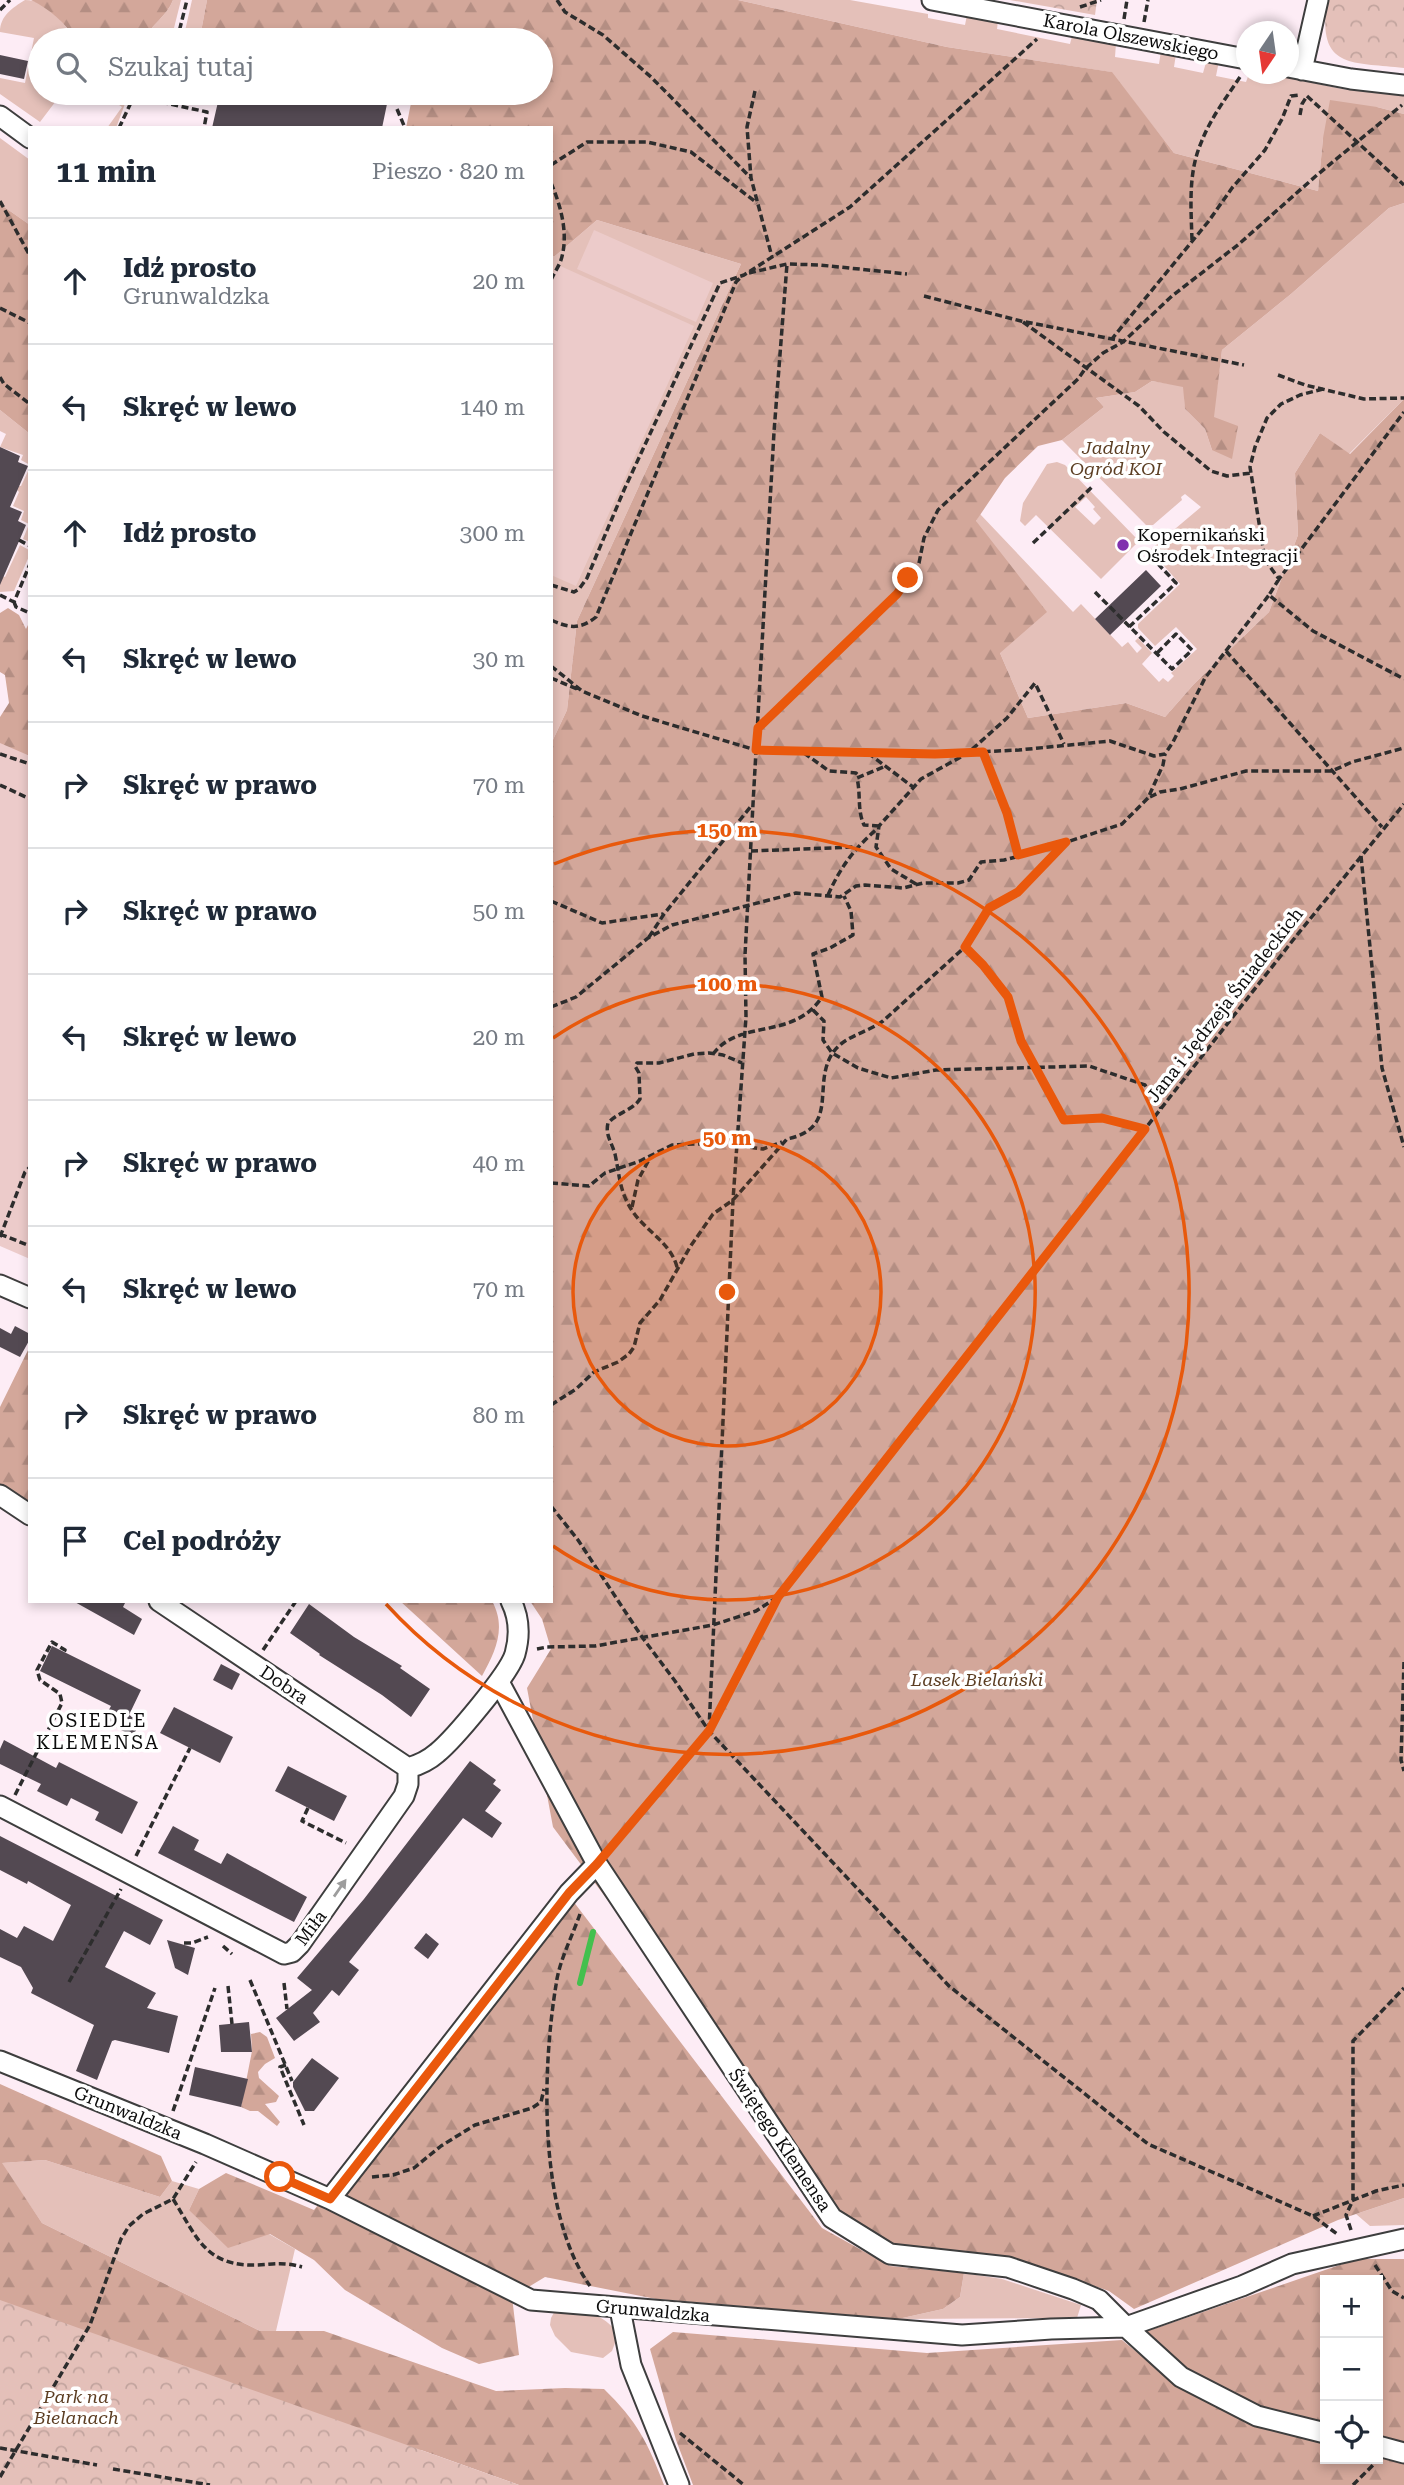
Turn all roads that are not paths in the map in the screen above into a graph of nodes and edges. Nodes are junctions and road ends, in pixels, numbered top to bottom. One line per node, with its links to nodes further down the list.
1 (932, 0): 3 (street, Karola Olszewskiego)
2 (1318, 0): 4 (street)
3 (1236, 57)
4 (1299, 60)
5 (1299, 70): 6 (street)
6 (1404, 85)
7 (0, 116): 8 (street)
8 (28, 137)
9 (0, 1285): 10 (street)
10 (28, 1296)
11 (0, 1495): 12 (street)
12 (28, 1514)
13 (162, 1603): 16 (street, Dobra)
14 (512, 1603): 15 (street)
15 (499, 1682): 16 (street); 18 (street, Świętego Klemensa)
16 (408, 1768): 17 (street, Miła, one-way to 16)
17 (3, 1801)
18 (597, 1864): 20 (street); 23 (street, Świętego Klemensa)
19 (0, 2061): 20 (street, Grunwaldzka)
20 (330, 2199): 22 (street, Grunwaldzka)
21 (1404, 2239): 23 (street)
22 (620, 2309): 23 (street, Grunwaldzka); 27 (street)
23 (1126, 2327): 24 (street)
24 (1320, 2432)
25 (1383, 2447): 26 (street)
26 (1404, 2453)
27 (679, 2485)

